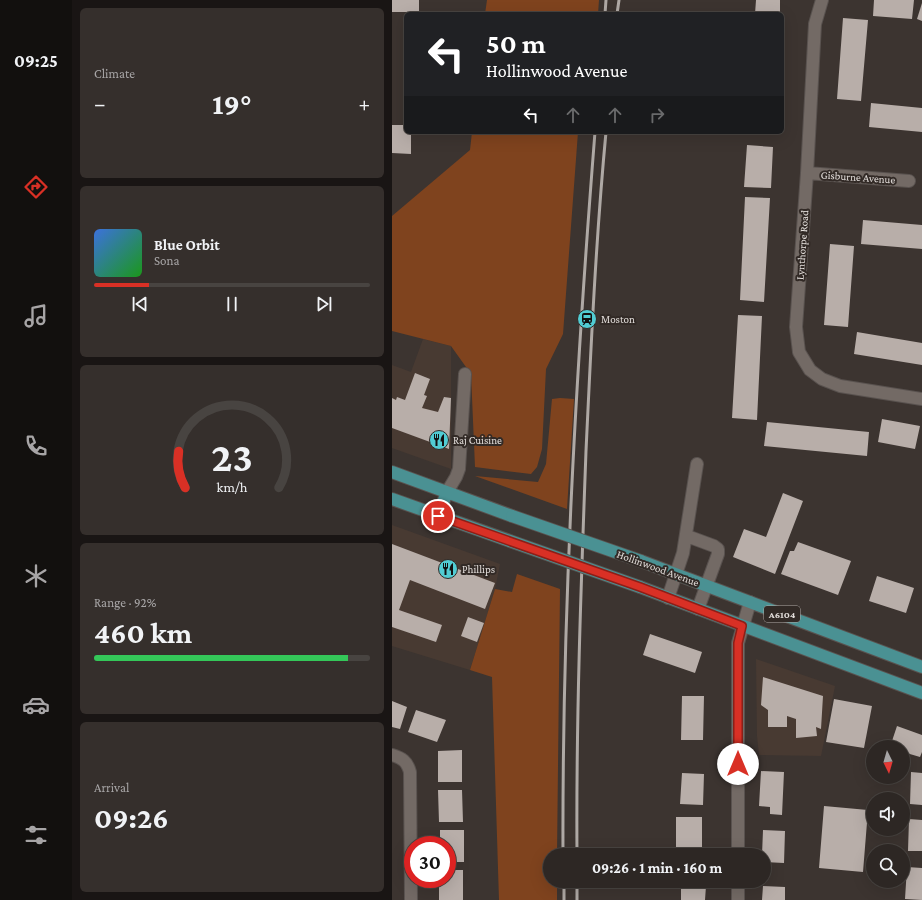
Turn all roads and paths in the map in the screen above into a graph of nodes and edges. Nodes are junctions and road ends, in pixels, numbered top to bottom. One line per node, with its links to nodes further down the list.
1 (822, 0): 2 (street, Lynthorpe Road)
2 (807, 173): 3 (street, Gisburne Avenue); 5 (street, Lynthorpe Road)
3 (910, 181)
4 (465, 374): 8 (street)
5 (922, 399)
6 (696, 464): 11 (street)
7 (392, 472): 8 (main road, Hollinwood Avenue / A6104)
8 (447, 492): 10 (main road); 12 (main road, Hollinwood Avenue / A6104, bridge)
9 (392, 499): 10 (main road)
10 (438, 516): 14 (main road, bridge)
11 (687, 536): 12 (street); 13 (street)
12 (676, 574): 13 (main road, Hollinwood Avenue / A6104); 14 (street)
13 (707, 585): 15 (main road, Hollinwood Avenue / A6104); 16 (street)
14 (668, 598): 16 (main road)
15 (750, 602): 17 (street); 18 (main road, Hollinwood Avenue / A6104)
16 (698, 609): 17 (main road)
17 (742, 626): 19 (main road); 21 (street)
18 (922, 667)
19 (922, 693)
20 (392, 755): 23 (street)
21 (738, 848)
22 (738, 888): 24 (street)
23 (411, 900)
24 (738, 900)

